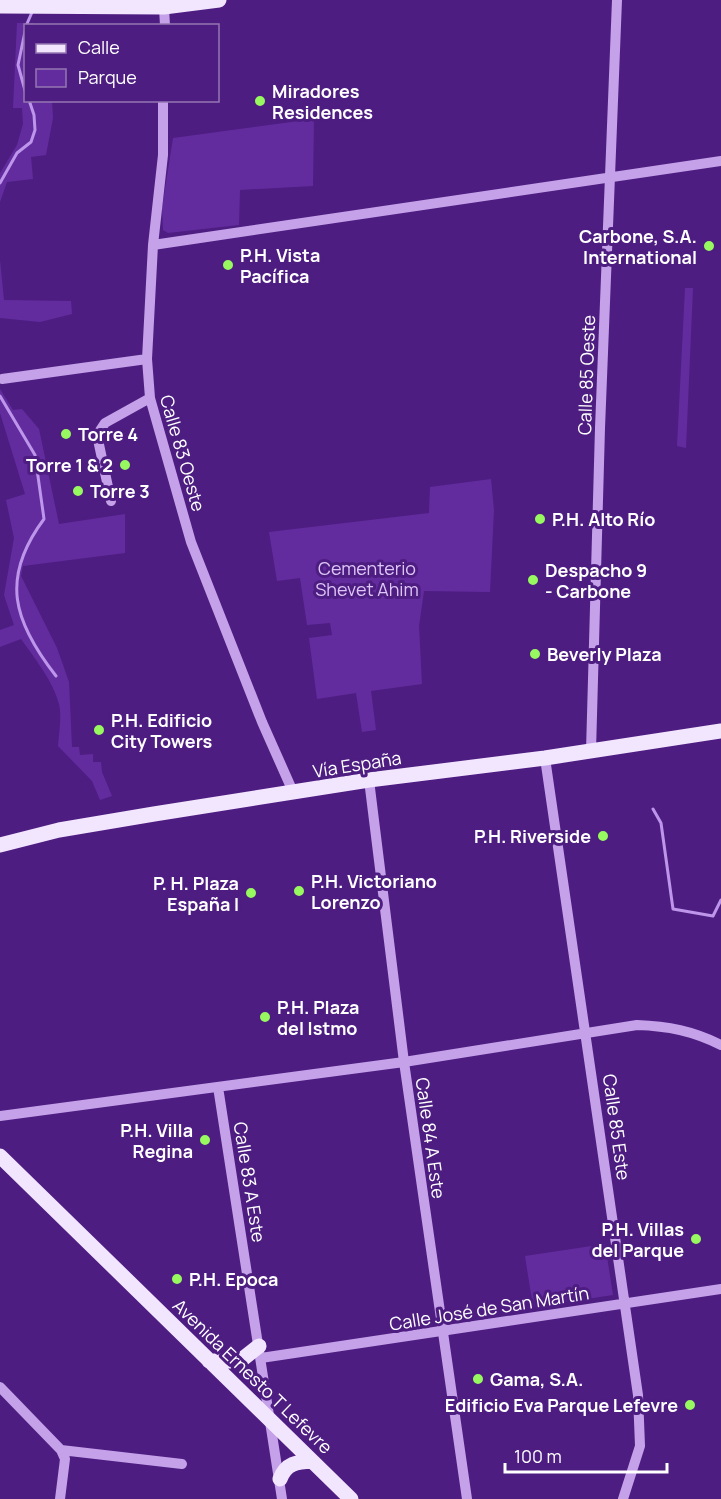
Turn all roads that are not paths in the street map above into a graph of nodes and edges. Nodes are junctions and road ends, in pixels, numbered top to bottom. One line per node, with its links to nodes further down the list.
1 (219, 0): 5 (main road)
2 (617, 0): 9 (street, Calle 85 Oeste)
3 (23, 4): 4 (main road); 5 (main road)
4 (0, 6)
5 (164, 7): 6 (street)
6 (165, 24)
7 (164, 102): 10 (street, Calle 83 Oeste)
8 (721, 161): 9 (street)
9 (610, 177): 10 (street); 16 (street, Calle 85 Oeste)
10 (153, 245): 11 (street, Calle 83 Oeste)
11 (147, 359): 12 (street); 13 (street, Calle 83 Oeste)
12 (2, 379)
13 (150, 398): 14 (street); 19 (street, Calle 83 Oeste)
14 (111, 501)
15 (721, 731): 16 (main road, Vía España)
16 (591, 751): 17 (main road, Vía España)
17 (545, 758): 18 (main road, Vía España); 21 (street, Calle 85 Este)
18 (369, 780): 19 (main road, Vía España); 23 (street, Calle 84 A Este)
19 (294, 794): 20 (main road, Vía España)
20 (1, 841)
21 (587, 1031): 22 (street); 23 (street); 28 (street, Calle 85 Este)
22 (721, 1045)
23 (404, 1062): 24 (street); 29 (street, Calle 84 A Este)
24 (218, 1087): 25 (street); 30 (street, Calle 83 A Este)
25 (0, 1116)
26 (0, 1156): 31 (main road, Avenida Ernesto T Lefevre)
27 (721, 1289): 28 (street, Calle José de San Martín)
28 (626, 1304): 29 (street, Calle José de San Martín); 42 (street, Calle 85 Este)
29 (442, 1332): 30 (street, Calle José de San Martín); 41 (street, Calle 84 A Este)
30 (260, 1352): 31 (main road); 33 (street, Calle 83 A Este)
31 (209, 1361): 33 (main road, Avenida Ernesto T Lefevre)
32 (0, 1387): 34 (street)
33 (273, 1424): 35 (main road, Avenida Ernesto T Lefevre); 37 (street, Calle 83 A Este)
34 (61, 1450): 36 (street); 38 (street)
35 (312, 1461): 37 (main road); 40 (main road, Avenida Ernesto T Lefevre)
36 (182, 1464)
37 (280, 1479): 39 (street, Calle 83 A Este)
38 (60, 1499)
39 (282, 1499)
40 (351, 1499)
41 (467, 1499)
42 (623, 1499)

